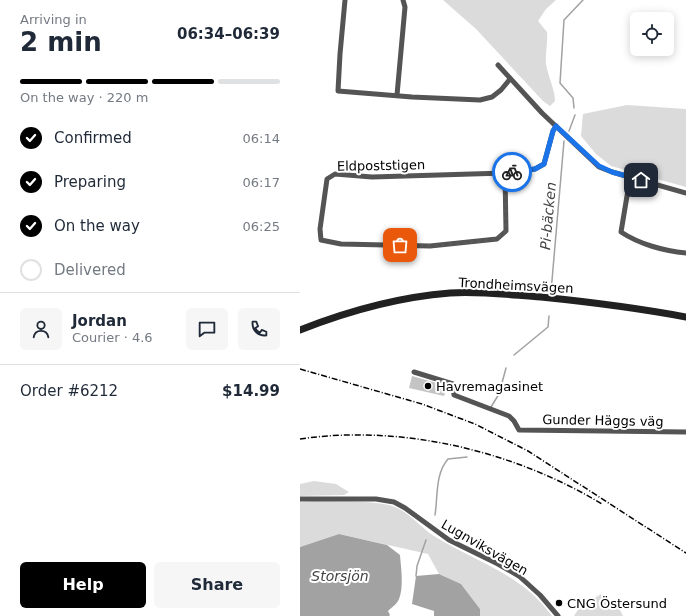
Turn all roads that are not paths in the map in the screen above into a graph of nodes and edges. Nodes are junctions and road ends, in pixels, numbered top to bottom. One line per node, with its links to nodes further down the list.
1 (345, 0): 5 (street)
2 (403, 0): 5 (street)
3 (498, 65): 4 (street)
4 (510, 79): 5 (street); 6 (street)
5 (397, 95)
6 (554, 128): 7 (street, Eldpoststigen); 8 (street)
7 (505, 173): 7 (street, Eldpoststigen)
8 (630, 178): 9 (street); 10 (street)
9 (686, 193)
10 (686, 253)
11 (686, 317): 12 (main road, Trondheimsvägen)
12 (300, 330)
13 (414, 372): 14 (street, Gunder Häggs väg)
14 (686, 432)
15 (300, 499): 16 (street, Lugnviksvägen)
16 (558, 616)

